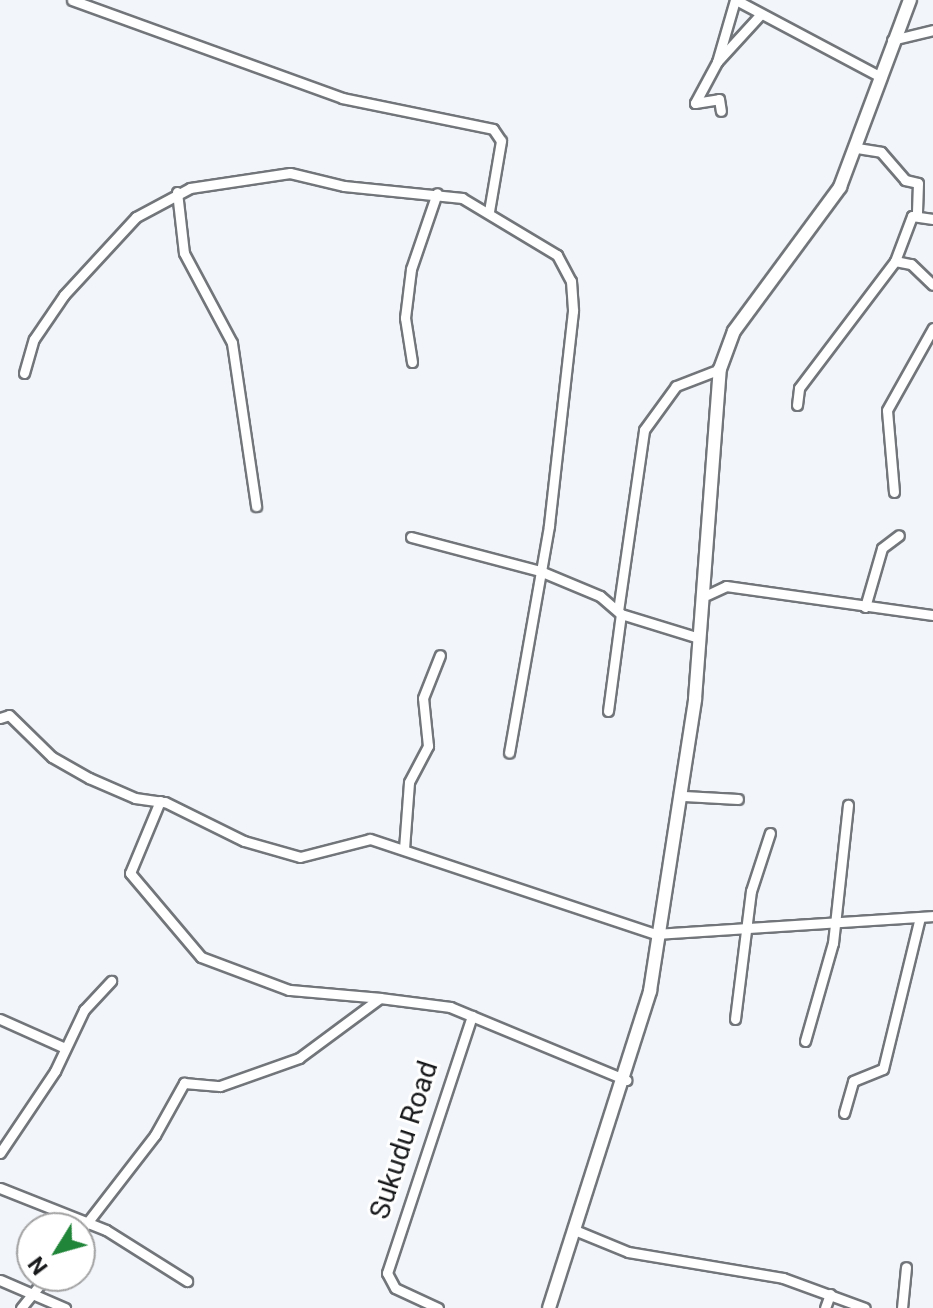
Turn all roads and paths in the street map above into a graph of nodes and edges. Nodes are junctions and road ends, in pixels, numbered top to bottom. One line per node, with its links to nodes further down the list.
1 (72, 0): 13 (street)
2 (736, 0): 4 (street); 7 (street)
3 (910, 0): 6 (main road)
4 (761, 14): 7 (street); 8 (street)
5 (933, 30): 6 (street)
6 (892, 40): 8 (main road)
7 (717, 62): 9 (street)
8 (879, 76): 10 (main road)
9 (721, 111)
10 (857, 148): 14 (street); 20 (main road)
11 (177, 192): 12 (street); 21 (street); 24 (street)
12 (437, 193): 13 (street); 19 (street)
13 (489, 211): 27 (street)
14 (917, 213): 15 (street); 16 (street)
15 (933, 219)
16 (895, 261): 17 (street); 22 (street)
17 (933, 285)
18 (933, 328): 23 (street)
19 (412, 362)
20 (720, 369): 28 (main road); 30 (street)
21 (24, 373)
22 (797, 405)
23 (894, 492)
24 (256, 506)
25 (899, 535): 29 (street)
26 (411, 537): 27 (street)
27 (540, 571): 30 (street); 36 (street)
28 (707, 595): 29 (street); 32 (main road)
29 (865, 607): 31 (street)
30 (619, 613): 32 (street); 34 (street)
31 (933, 615)
32 (699, 638): 37 (main road)
33 (440, 655): 42 (street)
34 (608, 711)
35 (0, 718): 39 (street)
36 (509, 753)
37 (684, 796): 38 (street); 43 (main road)
38 (738, 799)
39 (160, 801): 42 (street); 51 (street)
40 (848, 805): 46 (street)
41 (770, 833): 48 (street)
42 (404, 849): 49 (street)
43 (661, 916): 47 (street); 49 (main road)
44 (933, 916): 45 (street)
45 (920, 917): 46 (street); 58 (street)
46 (836, 918): 48 (street); 55 (street)
47 (680, 928): 48 (street); 49 (street)
48 (745, 931): 54 (street)
49 (656, 934): 57 (main road)
50 (111, 981): 56 (street)
51 (380, 998): 52 (street); 62 (street)
52 (472, 1016): 57 (street); 72 (street, Sukudu Road)
53 (0, 1019): 56 (street)
54 (735, 1019)
55 (805, 1041)
56 (63, 1047): 59 (street)
57 (626, 1080): 63 (main road)
58 (844, 1113)
59 (0, 1153)
60 (0, 1188): 61 (street)
61 (49, 1212)
62 (95, 1212)
63 (577, 1231): 69 (street); 73 (main road)
64 (96, 1236): 66 (street)
65 (906, 1267): 76 (street)
66 (187, 1281)
67 (37, 1292): 70 (street)
68 (40, 1292): 71 (street)
69 (830, 1294): 74 (street); 75 (street)
70 (21, 1308)
71 (65, 1308)
72 (438, 1308)
73 (549, 1308)
74 (825, 1308)
75 (865, 1308)
76 (902, 1308)

